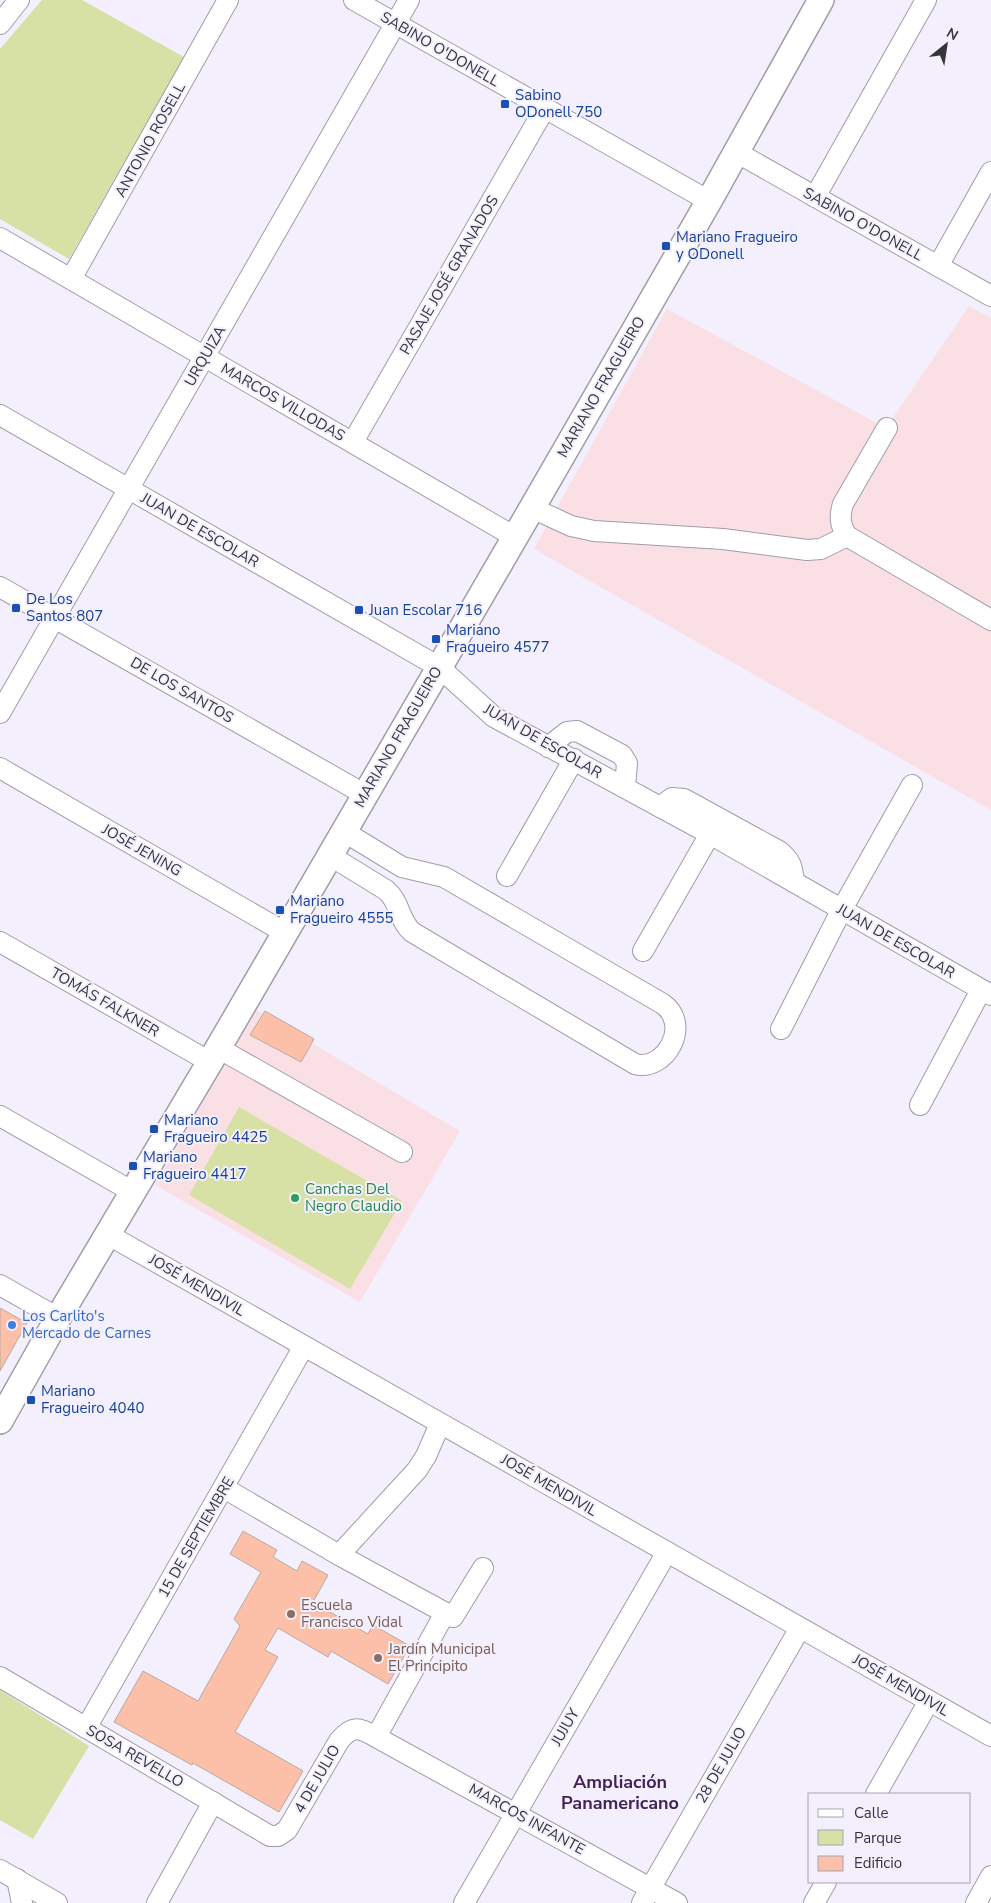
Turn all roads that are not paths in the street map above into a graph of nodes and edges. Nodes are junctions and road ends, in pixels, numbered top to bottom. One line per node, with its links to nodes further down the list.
1 (20, 0): 7 (street)
2 (228, 0): 16 (street, ANTONIO ROSELL)
3 (354, 0): 8 (street, SABINO O'DONELL)
4 (409, 0): 8 (street, URQUIZA)
5 (822, 0): 10 (main road, MARIANO FRAGUEIRO)
6 (926, 0): 12 (street)
7 (0, 24)
8 (396, 24): 9 (street, SABINO O'DONELL); 18 (street, URQUIZA)
9 (545, 108): 13 (street, SABINO O'DONELL); 21 (street, PASAJE JOSÉ GRANADOS)
10 (736, 152): 12 (street, SABINO O'DONELL); 13 (main road, MARIANO FRAGUEIRO)
11 (991, 172): 15 (street)
12 (815, 197): 15 (street, SABINO O'DONELL)
13 (709, 201): 23 (main road, MARIANO FRAGUEIRO)
14 (0, 238): 16 (street, MARCOS VILLODAS)
15 (938, 266): 17 (street, SABINO O'DONELL)
16 (71, 279): 18 (street, MARCOS VILLODAS)
17 (991, 296)
18 (204, 357): 21 (street, MARCOS VILLODAS); 22 (street, URQUIZA)
19 (0, 415): 22 (street, JUAN DE ESCOLAR)
20 (887, 428): 24 (street)
21 (353, 442): 25 (street, MARCOS VILLODAS)
22 (128, 489): 27 (street, URQUIZA); 29 (street, JUAN DE ESCOLAR)
23 (532, 508): 24 (street); 25 (main road, MARIANO FRAGUEIRO)
24 (847, 536): 28 (street)
25 (515, 537): 29 (main road, MARIANO FRAGUEIRO)
26 (0, 587): 27 (street, DE LOS SANTOS)
27 (54, 618): 30 (street, URQUIZA); 36 (street, DE LOS SANTOS)
28 (991, 620)
29 (439, 667): 31 (street, JUAN DE ESCOLAR); 36 (main road, MARIANO FRAGUEIRO)
30 (0, 713)
31 (548, 747): 32 (street, JUAN DE ESCOLAR); 35 (street)
32 (574, 759): 35 (street, JUAN DE ESCOLAR); 42 (street)
33 (0, 768): 46 (street, JOSÉ JENING)
34 (912, 785): 45 (street)
35 (625, 787): 37 (street, JUAN DE ESCOLAR)
36 (364, 794): 38 (main road, MARIANO FRAGUEIRO)
37 (660, 807): 39 (street, JUAN DE ESCOLAR); 43 (street)
38 (343, 831): 40 (main road, MARIANO FRAGUEIRO); 41 (street)
39 (710, 834): 43 (street, JUAN DE ESCOLAR); 48 (street)
40 (329, 855): 44 (street); 46 (main road, MARIANO FRAGUEIRO)
41 (411, 870): 44 (street); 44 (street)
42 (507, 876)
43 (794, 882): 45 (street, JUAN DE ESCOLAR)
44 (395, 898)
45 (842, 909): 49 (street, JUAN DE ESCOLAR); 50 (street)
46 (284, 932): 51 (main road, MARIANO FRAGUEIRO)
47 (0, 942): 51 (street, TOMÁS FALKNER)
48 (643, 951)
49 (986, 993): 52 (street)
50 (781, 1028)
51 (214, 1055): 54 (street, TOMÁS FALKNER); 55 (main road, MARIANO FRAGUEIRO)
52 (920, 1105)
53 (0, 1116): 55 (street)
54 (402, 1152)
55 (133, 1192): 56 (main road, MARIANO FRAGUEIRO)
56 (107, 1234): 58 (main road, MARIANO FRAGUEIRO); 59 (street, JOSÉ MENDIVIL)
57 (0, 1285): 58 (street)
58 (58, 1318): 60 (main road, MARIANO FRAGUEIRO)
59 (304, 1346): 61 (street, JOSÉ MENDIVIL); 62 (street, 15 DE SEPTIEMBRE)
60 (0, 1421)
61 (440, 1424): 63 (street, JOSÉ MENDIVIL); 64 (street)
62 (224, 1488): 64 (street); 70 (street, 15 DE SEPTIEMBRE)
63 (667, 1552): 67 (street, JOSÉ MENDIVIL); 75 (street, JUJUY)
64 (339, 1555): 66 (street)
65 (483, 1568): 66 (street)
66 (445, 1613): 72 (street)
67 (800, 1628): 69 (street, JOSÉ MENDIVIL); 80 (street, 28 DE JULIO)
68 (0, 1677): 70 (street, SOSA REVELLO)
69 (929, 1701): 71 (street, JOSÉ MENDIVIL); 73 (street)
70 (86, 1728): 74 (street, SOSA REVELLO)
71 (991, 1736)
72 (376, 1737): 75 (street, MARCOS INFANTE); 76 (street, 4 DE JULIO)
73 (877, 1793)
74 (213, 1802): 76 (street, SOSA REVELLO); 83 (street)
75 (515, 1812): 80 (street, MARCOS INFANTE); 84 (street, JUJUY)
76 (270, 1836)
77 (8, 1874): 81 (street); 82 (street)
78 (991, 1876): 87 (street)
79 (825, 1883): 86 (street)
80 (647, 1896): 85 (street, MARCOS INFANTE)
81 (22, 1903)
82 (57, 1903)
83 (157, 1903)
84 (464, 1903)
85 (677, 1903)
86 (814, 1903)
87 (976, 1903)

